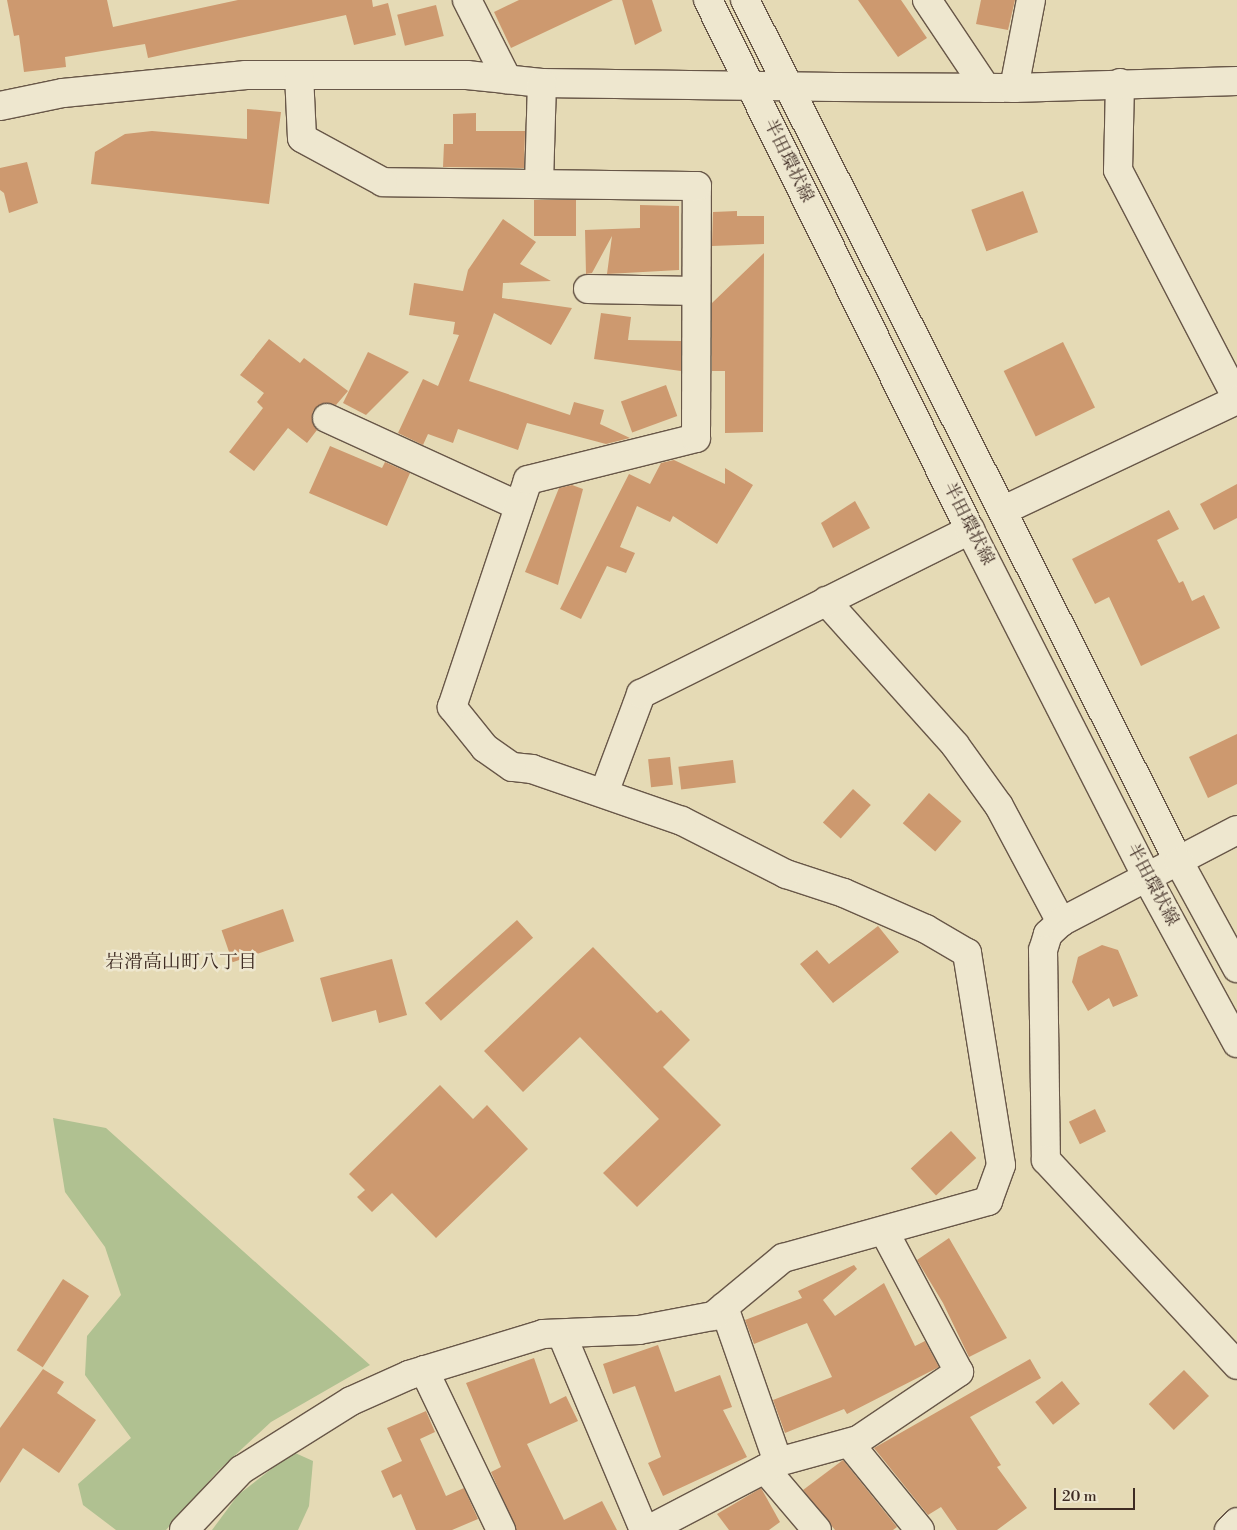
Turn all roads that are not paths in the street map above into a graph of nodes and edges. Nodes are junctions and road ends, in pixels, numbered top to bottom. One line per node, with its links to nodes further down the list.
1 (467, 0): 7 (street)
2 (708, 0): 11 (street, 半田環状線)
3 (745, 0): 12 (street, 半田環状線)
4 (927, 0): 13 (street)
5 (1031, 0): 14 (street)
6 (299, 75): 7 (street); 15 (street); 16 (street)
7 (507, 79): 9 (street)
8 (1237, 81): 10 (street)
9 (542, 83): 11 (street); 16 (street)
10 (1120, 83): 14 (street); 19 (street)
11 (750, 85): 12 (street); 23 (street, 半田環状線)
12 (788, 86): 13 (street); 22 (street, 半田環状線)
13 (986, 88): 14 (street)
14 (1014, 88)
15 (0, 102)
16 (539, 183): 18 (street)
17 (588, 289): 18 (street)
18 (696, 291): 21 (street)
19 (1237, 399): 22 (street)
20 (327, 418): 21 (street)
21 (519, 506): 25 (street)
22 (1004, 510): 27 (street, 半田環状線)
23 (970, 530): 24 (street); 28 (street, 半田環状線)
24 (826, 601): 25 (street); 29 (street)
25 (604, 793): 32 (street)
26 (1237, 830): 27 (street)
27 (1179, 862): 28 (street); 30 (street, 半田環状線)
28 (1147, 878): 29 (street); 31 (street, 半田環状線)
29 (1061, 922): 35 (street)
30 (1237, 968)
31 (1237, 1044)
32 (885, 1233): 33 (street); 37 (street)
33 (724, 1307): 34 (street); 38 (street)
34 (562, 1335): 36 (street); 42 (street)
35 (1237, 1365)
36 (424, 1370): 40 (street); 41 (street)
37 (849, 1443): 38 (street); 45 (street)
38 (772, 1466): 43 (street); 44 (street)
39 (1237, 1522): 46 (street)
40 (184, 1530)
41 (501, 1530)
42 (644, 1530)
43 (648, 1530)
44 (817, 1530)
45 (920, 1530)
46 (1229, 1530)

